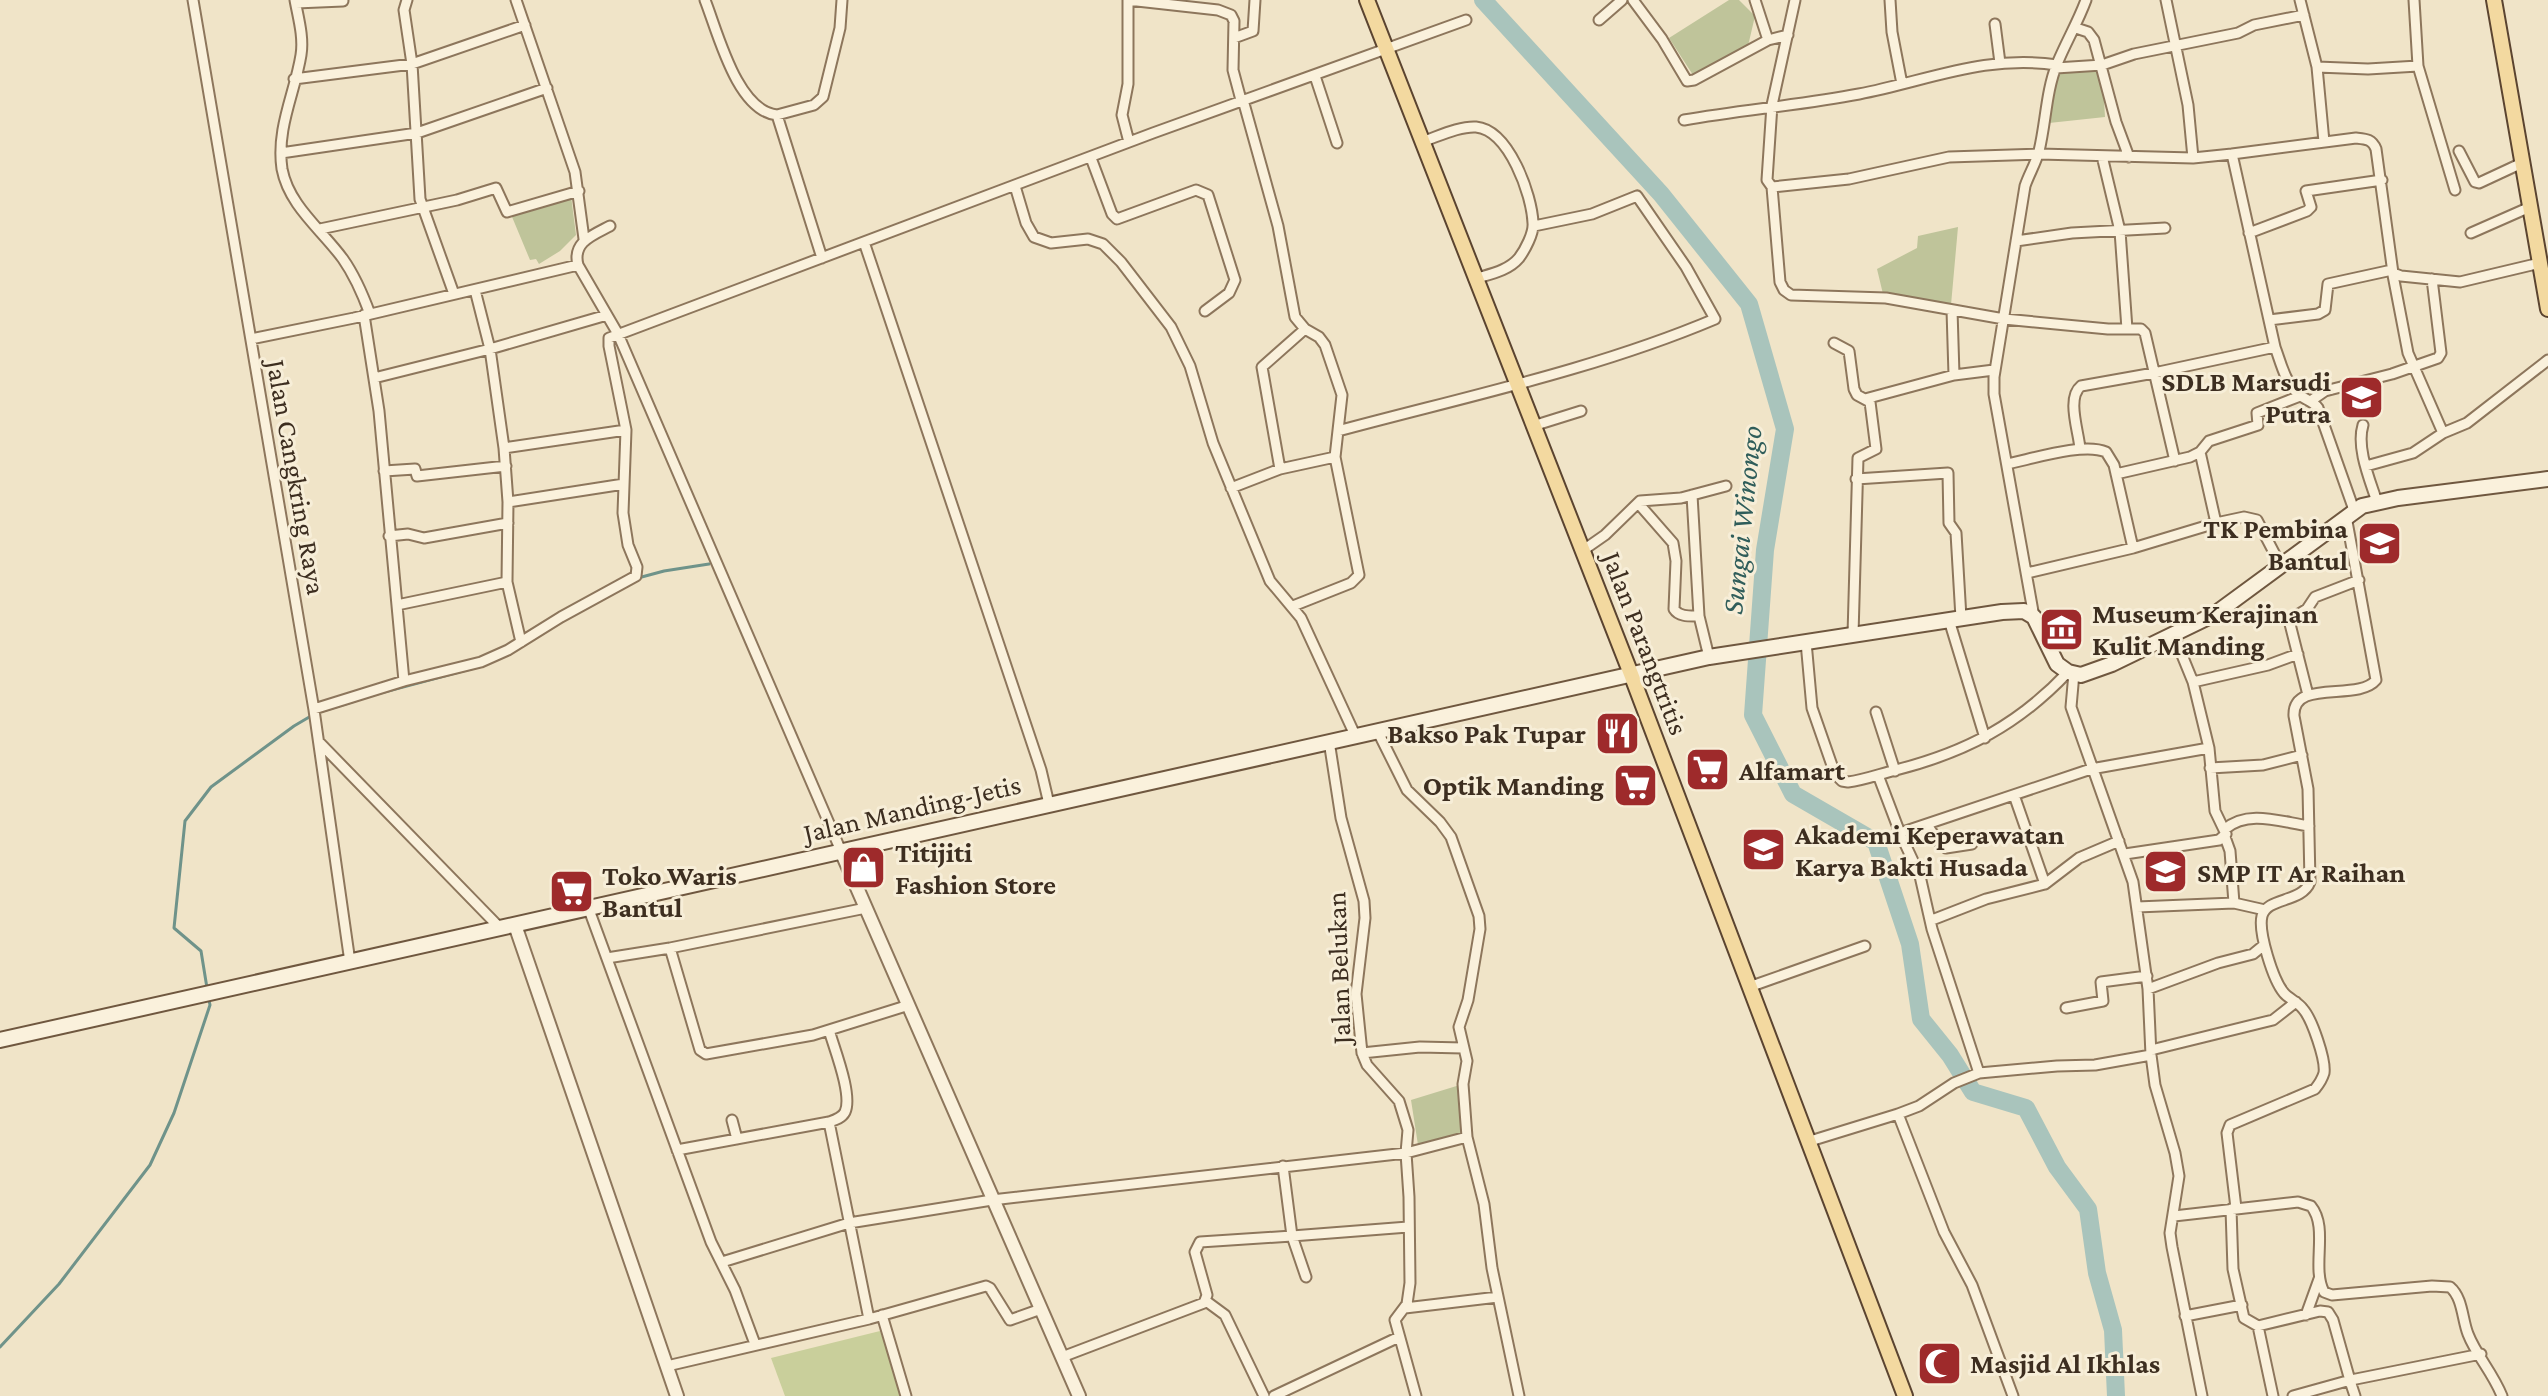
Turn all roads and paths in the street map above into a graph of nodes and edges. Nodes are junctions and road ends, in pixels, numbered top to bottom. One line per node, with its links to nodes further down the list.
1 (193, 0): 94 (street, Jalan Cangkring Raya)
2 (407, 0): 32 (street)
3 (516, 0): 24 (street)
4 (705, 0): 43 (street)
5 (842, 0): 43 (street)
6 (1255, 0): 27 (street)
7 (1367, 0): 30 (main road, Jalan Parangtritis)
8 (1622, 0): 22 (street)
9 (1633, 0): 28 (street)
10 (1755, 0): 28 (street)
11 (1795, 0): 26 (street)
12 (1890, 0): 39 (street)
13 (2086, 0): 25 (street)
14 (2166, 0): 29 (street)
15 (2300, 0): 20 (street)
16 (2414, 0): 34 (street)
17 (2494, 0): 58 (main road)
18 (343, 1): 19 (street)
19 (295, 2): 38 (street)
20 (2304, 15): 29 (street); 36 (street)
21 (1466, 20): 30 (street)
22 (1599, 20)
23 (1995, 24): 31 (street)
24 (525, 25): 32 (street); 40 (street)
25 (2076, 28): 33 (street); 35 (street)
26 (1788, 35): 28 (street); 42 (street)
27 (1234, 38): 41 (street); 46 (street)
28 (1768, 40)
29 (2177, 45): 33 (street); 57 (street)
30 (1386, 49): 37 (street); 47 (main road, Jalan Parangtritis)
31 (2000, 63): 35 (street); 39 (street)
32 (412, 64): 38 (street); 45 (street)
33 (2102, 65): 35 (street); 55 (street)
34 (2418, 66): 36 (street); 62 (street)
35 (2056, 67): 52 (street)
36 (2317, 67): 48 (street)
37 (1315, 76): 41 (street); 49 (street)
38 (294, 79): 51 (street)
39 (1902, 84): 42 (street)
40 (547, 88): 45 (street); 63 (street)
41 (1242, 100): 46 (street); 91 (street)
42 (1772, 105): 44 (street); 61 (street)
43 (777, 115): 76 (street)
44 (1684, 120)
45 (417, 133): 51 (street); 65 (street)
46 (1129, 142): 56 (street)
47 (1421, 142): 67 (street); 80 (main road, Jalan Parangtritis)
48 (2324, 142): 53 (street); 59 (street)
49 (1337, 143)
50 (2459, 151): 58 (street)
51 (281, 153): 69 (street)
52 (2039, 154): 54 (street); 61 (street); 74 (street)
53 (2232, 154): 57 (street); 71 (street)
54 (2102, 156): 55 (street); 70 (street)
55 (2129, 157): 57 (street)
56 (1091, 158): 60 (street); 86 (street)
57 (2193, 158)
58 (2522, 163): 64 (main road)
59 (2382, 180): 71 (street); 79 (street)
60 (1015, 186): 75 (street); 129 (street)
61 (1772, 187): 85 (street)
62 (2455, 190)
63 (579, 191): 65 (street); 73 (street)
64 (2530, 207): 72 (street); 77 (main road)
65 (423, 208): 69 (street); 83 (street)
66 (610, 226): 73 (street)
67 (1534, 226): 80 (street); 104 (street)
68 (2165, 228): 70 (street)
69 (320, 229): 87 (street)
70 (2120, 231): 74 (street); 92 (street)
71 (2249, 233): 90 (street)
72 (2471, 233)
73 (584, 239): 78 (street)
74 (2016, 241): 89 (street)
75 (864, 242): 76 (street); 174 (street)
76 (822, 258): 93 (street)
77 (2540, 263): 81 (street); 84 (main road)
78 (578, 265): 82 (street); 88 (street)
79 (2392, 270): 81 (street); 90 (street); 99 (street)
80 (1474, 279): 104 (main road, Jalan Parangtritis)
81 (2432, 279): 99 (street)
82 (475, 290): 83 (street); 97 (street)
83 (454, 294): 87 (street)
84 (2548, 309)
85 (1952, 310): 89 (street); 102 (street)
86 (1205, 311)
87 (367, 315): 94 (street); 103 (street)
88 (607, 315): 93 (street); 97 (street)
89 (2004, 319): 92 (street); 100 (street)
90 (2269, 320): 96 (street)
91 (1305, 329): 112 (street); 122 (street)
92 (2127, 329): 101 (street)
93 (618, 334): 111 (street); 181 (street)
94 (251, 339): 161 (street, Jalan Cangkring Raya)
95 (1834, 343): 106 (street)
96 (2275, 347): 101 (street); 105 (street)
97 (490, 349): 103 (street); 114 (street)
98 (2548, 360): 113 (street)
99 (2415, 367): 107 (street); 113 (street)
100 (1994, 370): 102 (street); 119 (street)
101 (2154, 373): 115 (street); 118 (street)
102 (1954, 375): 106 (street)
103 (374, 378): 123 (street)
104 (1517, 384): 110 (main road, Jalan Parangtritis); 112 (street)
105 (2300, 396): 107 (street); 116 (street)
106 (1865, 399): 125 (street)
107 (2312, 400): 134 (street)
108 (1581, 411): 110 (street)
109 (2363, 425): 121 (street)
110 (1533, 426): 139 (main road, Jalan Parangtritis)
111 (626, 430): 114 (street); 127 (street)
112 (1338, 431): 117 (street)
113 (2443, 433): 121 (street)
114 (504, 448): 120 (street)
115 (2080, 449): 119 (street); 124 (street)
116 (2200, 452): 118 (street); 136 (street)
117 (1335, 457): 122 (street); 145 (street)
118 (2175, 461): 124 (street)
119 (2007, 464): 141 (street)
120 (506, 466): 123 (street); 131 (street)
121 (2366, 466): 132 (street)
122 (1280, 469): 129 (street)
123 (384, 471): 137 (street)
124 (2116, 474): 138 (street)
125 (1856, 479): 148 (street); 150 (street)
126 (2548, 479): 132 (main road)
127 (624, 484): 131 (street); 151 (street)
128 (1726, 486): 130 (street)
129 (1231, 488): 145 (street)
130 (1692, 495): 133 (street); 146 (street)
131 (508, 502): 135 (street)
132 (2377, 502): 134 (main road)
133 (1638, 503): 139 (street); 146 (street)
134 (2350, 513): 140 (main road); 142 (street)
135 (508, 523): 137 (street); 143 (street)
136 (2216, 523): 138 (street); 140 (street)
137 (389, 536): 144 (street)
138 (2133, 548): 141 (street)
139 (1582, 551): 156 (main road, Jalan Parangtritis)
140 (2281, 566): 149 (main road)
141 (2027, 573): 147 (street)
142 (2359, 580): 153 (street); 159 (street)
143 (507, 582): 144 (street); 151 (street)
144 (397, 605): 157 (street)
145 (1293, 606): 163 (street)
146 (1699, 616): 154 (street)
147 (2034, 617): 148 (main road, Jalan Manding-Jetis); 155 (main road)
148 (1955, 619): 150 (main road, Jalan Manding-Jetis); 164 (street)
149 (2173, 633): 155 (main road); 158 (street)
150 (1853, 635): 152 (main road, Jalan Manding-Jetis)
151 (521, 642): 157 (street)
152 (1806, 642): 154 (main road, Jalan Manding-Jetis); 172 (street)
153 (2298, 654): 158 (street); 159 (street)
154 (1709, 657): 156 (main road, Jalan Manding-Jetis)
155 (2071, 673): 164 (street); 170 (street)
156 (1631, 674): 162 (main road, Jalan Manding-Jetis); 198 (main road, Jalan Parangtritis)
157 (404, 681): 161 (street)
158 (2193, 682): 167 (street)
159 (2308, 695): 168 (street)
160 (1876, 712): 171 (street)
161 (315, 713): 166 (street, Jalan Cangkring Raya)
162 (1377, 730): 163 (main road, Jalan Manding-Jetis); 205 (street)
163 (1355, 735): 165 (main road, Jalan Manding-Jetis)
164 (1985, 738): 171 (street)
165 (1329, 741): 174 (main road, Jalan Manding-Jetis); 207 (street, Jalan Belukan)
166 (319, 742): 191 (street); 196 (street, Jalan Cangkring Raya)
167 (2209, 748): 169 (street); 170 (street)
168 (2302, 755): 169 (street); 176 (street)
169 (2210, 768): 178 (street)
170 (2091, 769): 173 (street); 179 (street)
171 (1895, 771): 172 (street)
172 (1878, 775): 177 (street)
173 (2014, 795): 175 (street); 183 (street)
174 (1049, 804): 181 (main road, Jalan Manding-Jetis)
175 (1927, 825): 177 (street); 180 (street)
176 (2309, 826): 178 (street); 188 (street)
177 (1900, 833): 189 (street)
178 (2225, 833): 182 (street); 184 (street)
179 (2119, 841): 182 (street); 183 (street)
180 (1972, 844)
181 (841, 851): 185 (main road, Jalan Manding-Jetis); 187 (street)
182 (2125, 854): 186 (street)
183 (2045, 884): 189 (street)
184 (2234, 903): 186 (street); 188 (street)
185 (588, 907): 190 (main road, Jalan Manding-Jetis); 195 (street)
186 (2137, 907): 197 (street)
187 (866, 908): 194 (street); 201 (street)
188 (2265, 910): 192 (street)
189 (1932, 920): 208 (street)
190 (515, 925): 191 (main road, Jalan Manding-Jetis); 241 (street)
191 (500, 928): 196 (main road, Jalan Manding-Jetis)
192 (2264, 945): 199 (street); 200 (street)
193 (1865, 946): 198 (street)
194 (670, 948): 195 (street); 203 (street)
195 (607, 958): 215 (street)
196 (350, 962): 204 (main road, Jalan Manding-Jetis)
197 (2147, 976): 199 (street); 202 (street)
198 (1749, 987): 214 (main road, Jalan Parangtritis)
199 (2148, 989): 206 (street)
200 (2296, 1002): 206 (street); 219 (street)
201 (909, 1005): 203 (street); 218 (street)
202 (2066, 1008)
203 (829, 1030): 211 (street)
204 (0, 1040)
205 (1463, 1048): 207 (street); 212 (street)
206 (2151, 1052): 208 (street); 220 (street)
207 (1362, 1053): 216 (street, Jalan Belukan)
208 (1977, 1074): 209 (street)
209 (1898, 1114): 214 (street); 251 (street)
210 (732, 1120): 213 (street)
211 (829, 1122): 213 (street); 221 (street)
212 (1467, 1137): 216 (street); 227 (street)
213 (737, 1139): 215 (street)
214 (1807, 1142): 250 (main road, Jalan Parangtritis)
215 (677, 1150): 224 (street)
216 (1406, 1153): 217 (street); 222 (street, Jalan Belukan)
217 (1283, 1166): 218 (street); 223 (street)
218 (992, 1200): 221 (street); 231 (street)
219 (2234, 1209): 220 (street); 226 (street); 229 (street)
220 (2174, 1216): 234 (street)
221 (849, 1223): 224 (street); 235 (street)
222 (1408, 1227): 223 (street); 230 (street, Jalan Belukan)
223 (1292, 1236): 225 (street); 228 (street)
224 (722, 1262): 238 (street)
225 (1306, 1277)
226 (2319, 1279): 233 (street); 239 (street)
227 (1498, 1297): 230 (street); 249 (street)
228 (1206, 1301): 240 (street); 246 (street)
229 (2242, 1305): 234 (street); 236 (street)
230 (1405, 1308): 237 (street, Jalan Belukan)
231 (1041, 1309): 232 (street); 240 (street)
232 (882, 1315): 235 (street); 244 (street)
233 (2306, 1315): 236 (street); 242 (street)
234 (2185, 1316): 252 (street)
235 (869, 1319): 238 (street)
236 (2258, 1326): 253 (street)
237 (1399, 1337): 247 (street); 248 (street)
238 (755, 1344): 241 (street)
239 (2481, 1354): 242 (street); 256 (street)
240 (1062, 1357): 245 (street)
241 (667, 1366): 243 (street)
242 (2351, 1382): 254 (street); 255 (street)
243 (677, 1396)
244 (906, 1396)
245 (1079, 1396)
246 (1264, 1396)
247 (1274, 1396)
248 (1416, 1396)
249 (1519, 1396)
250 (1905, 1396)
251 (2013, 1396)
252 (2202, 1396)
253 (2273, 1396)
254 (2293, 1396)
255 (2355, 1396)
256 (2502, 1396)

